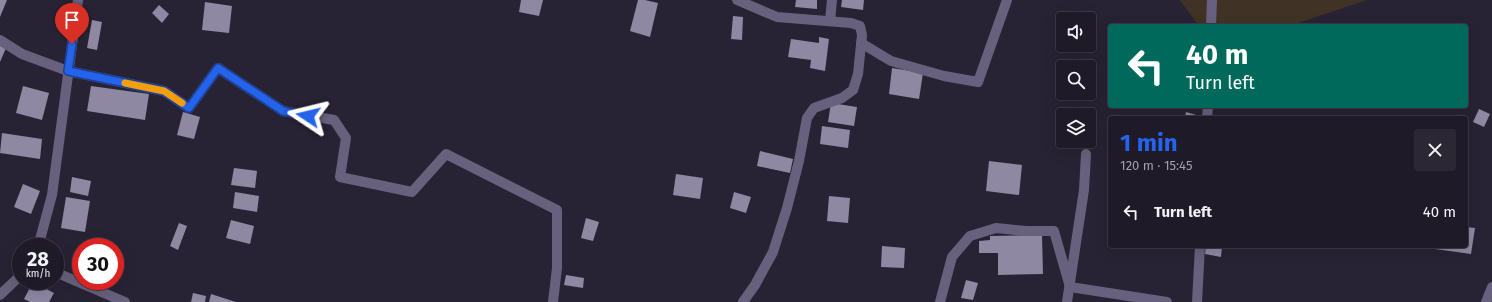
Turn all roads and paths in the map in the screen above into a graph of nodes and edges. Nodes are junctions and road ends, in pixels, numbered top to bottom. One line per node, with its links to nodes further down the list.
1 (78, 0): 10 (street)
2 (737, 0): 6 (street)
3 (832, 0): 6 (street)
4 (1007, 0): 9 (street)
5 (1212, 0): 7 (street)
6 (830, 21): 9 (street)
7 (1211, 24)
8 (0, 40): 10 (street)
9 (861, 43): 21 (street)
10 (68, 71): 12 (street); 20 (street)
11 (1086, 154): 16 (street)
12 (40, 238)
13 (1200, 248): 25 (street)
14 (64, 276): 19 (street)
15 (12, 284): 18 (street)
16 (1070, 287): 22 (street); 23 (street); 24 (street)
17 (1492, 287): 26 (street)
18 (0, 296)
19 (125, 302)
20 (553, 302)
21 (743, 302)
22 (940, 302)
23 (1068, 302)
24 (1167, 302)
25 (1197, 302)
26 (1486, 302)

